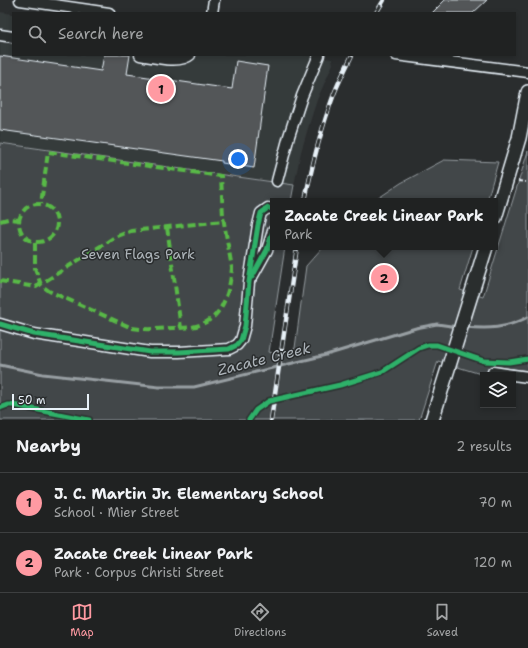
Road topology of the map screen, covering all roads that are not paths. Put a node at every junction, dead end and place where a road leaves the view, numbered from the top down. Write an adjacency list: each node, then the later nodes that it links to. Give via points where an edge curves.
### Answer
1 (20, 0): 3 (street)
2 (214, 0): 5 (street)
3 (65, 3): 4 (street)
4 (105, 12)
5 (212, 12)
6 (0, 35): 7 (street)
7 (12, 37)
8 (148, 56): 9 (street, via 179,60)
9 (189, 56)
10 (319, 56): 14 (street, via 302,96)
11 (404, 56): 12 (street)
12 (528, 72)
13 (528, 92): 16 (main road, via 519,138)
14 (277, 181)
15 (270, 208): 19 (street, via 261,213)
16 (498, 208)
17 (270, 240): 19 (street)
18 (485, 250): 23 (main road)
19 (249, 282): 20 (street, via 245,326 241,340 229,349 150,352 34,334)
20 (0, 324)
21 (516, 376): 22 (street)
22 (528, 377)
23 (432, 420)

